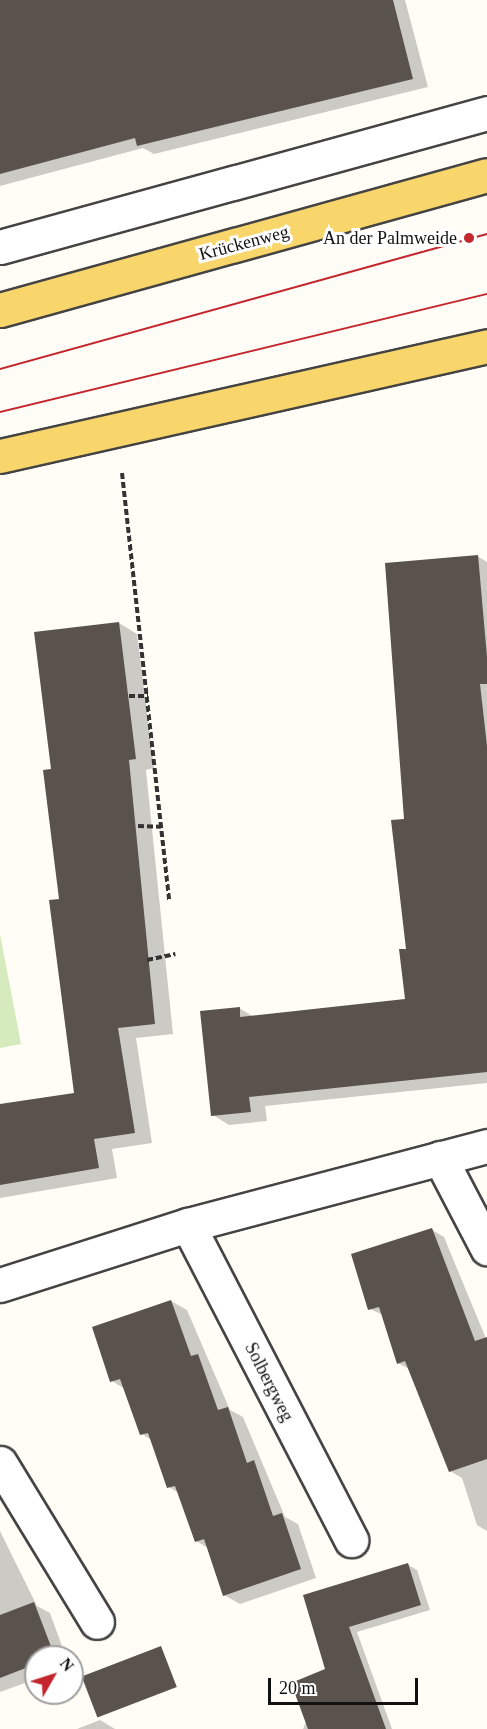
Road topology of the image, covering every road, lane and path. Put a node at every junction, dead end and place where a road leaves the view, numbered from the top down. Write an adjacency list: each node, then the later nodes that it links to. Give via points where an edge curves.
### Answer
1 (487, 113): 3 (street)
2 (487, 176): 4 (main road, Krückenweg)
3 (0, 247)
4 (0, 310)
5 (487, 346): 6 (main road)
6 (0, 456)
7 (122, 472): 9 (path)
8 (129, 696): 9 (path)
9 (148, 696): 11 (path)
10 (138, 826): 11 (path)
11 (161, 827): 12 (path)
12 (169, 900)
13 (175, 954): 14 (path)
14 (147, 960)
15 (487, 1146): 16 (street)
16 (441, 1158): 17 (street); 18 (street)
17 (188, 1225): 19 (street); 21 (street, Solbergweg)
18 (487, 1248)
19 (0, 1285)
20 (0, 1463): 22 (street)
21 (351, 1540)
22 (97, 1622)

